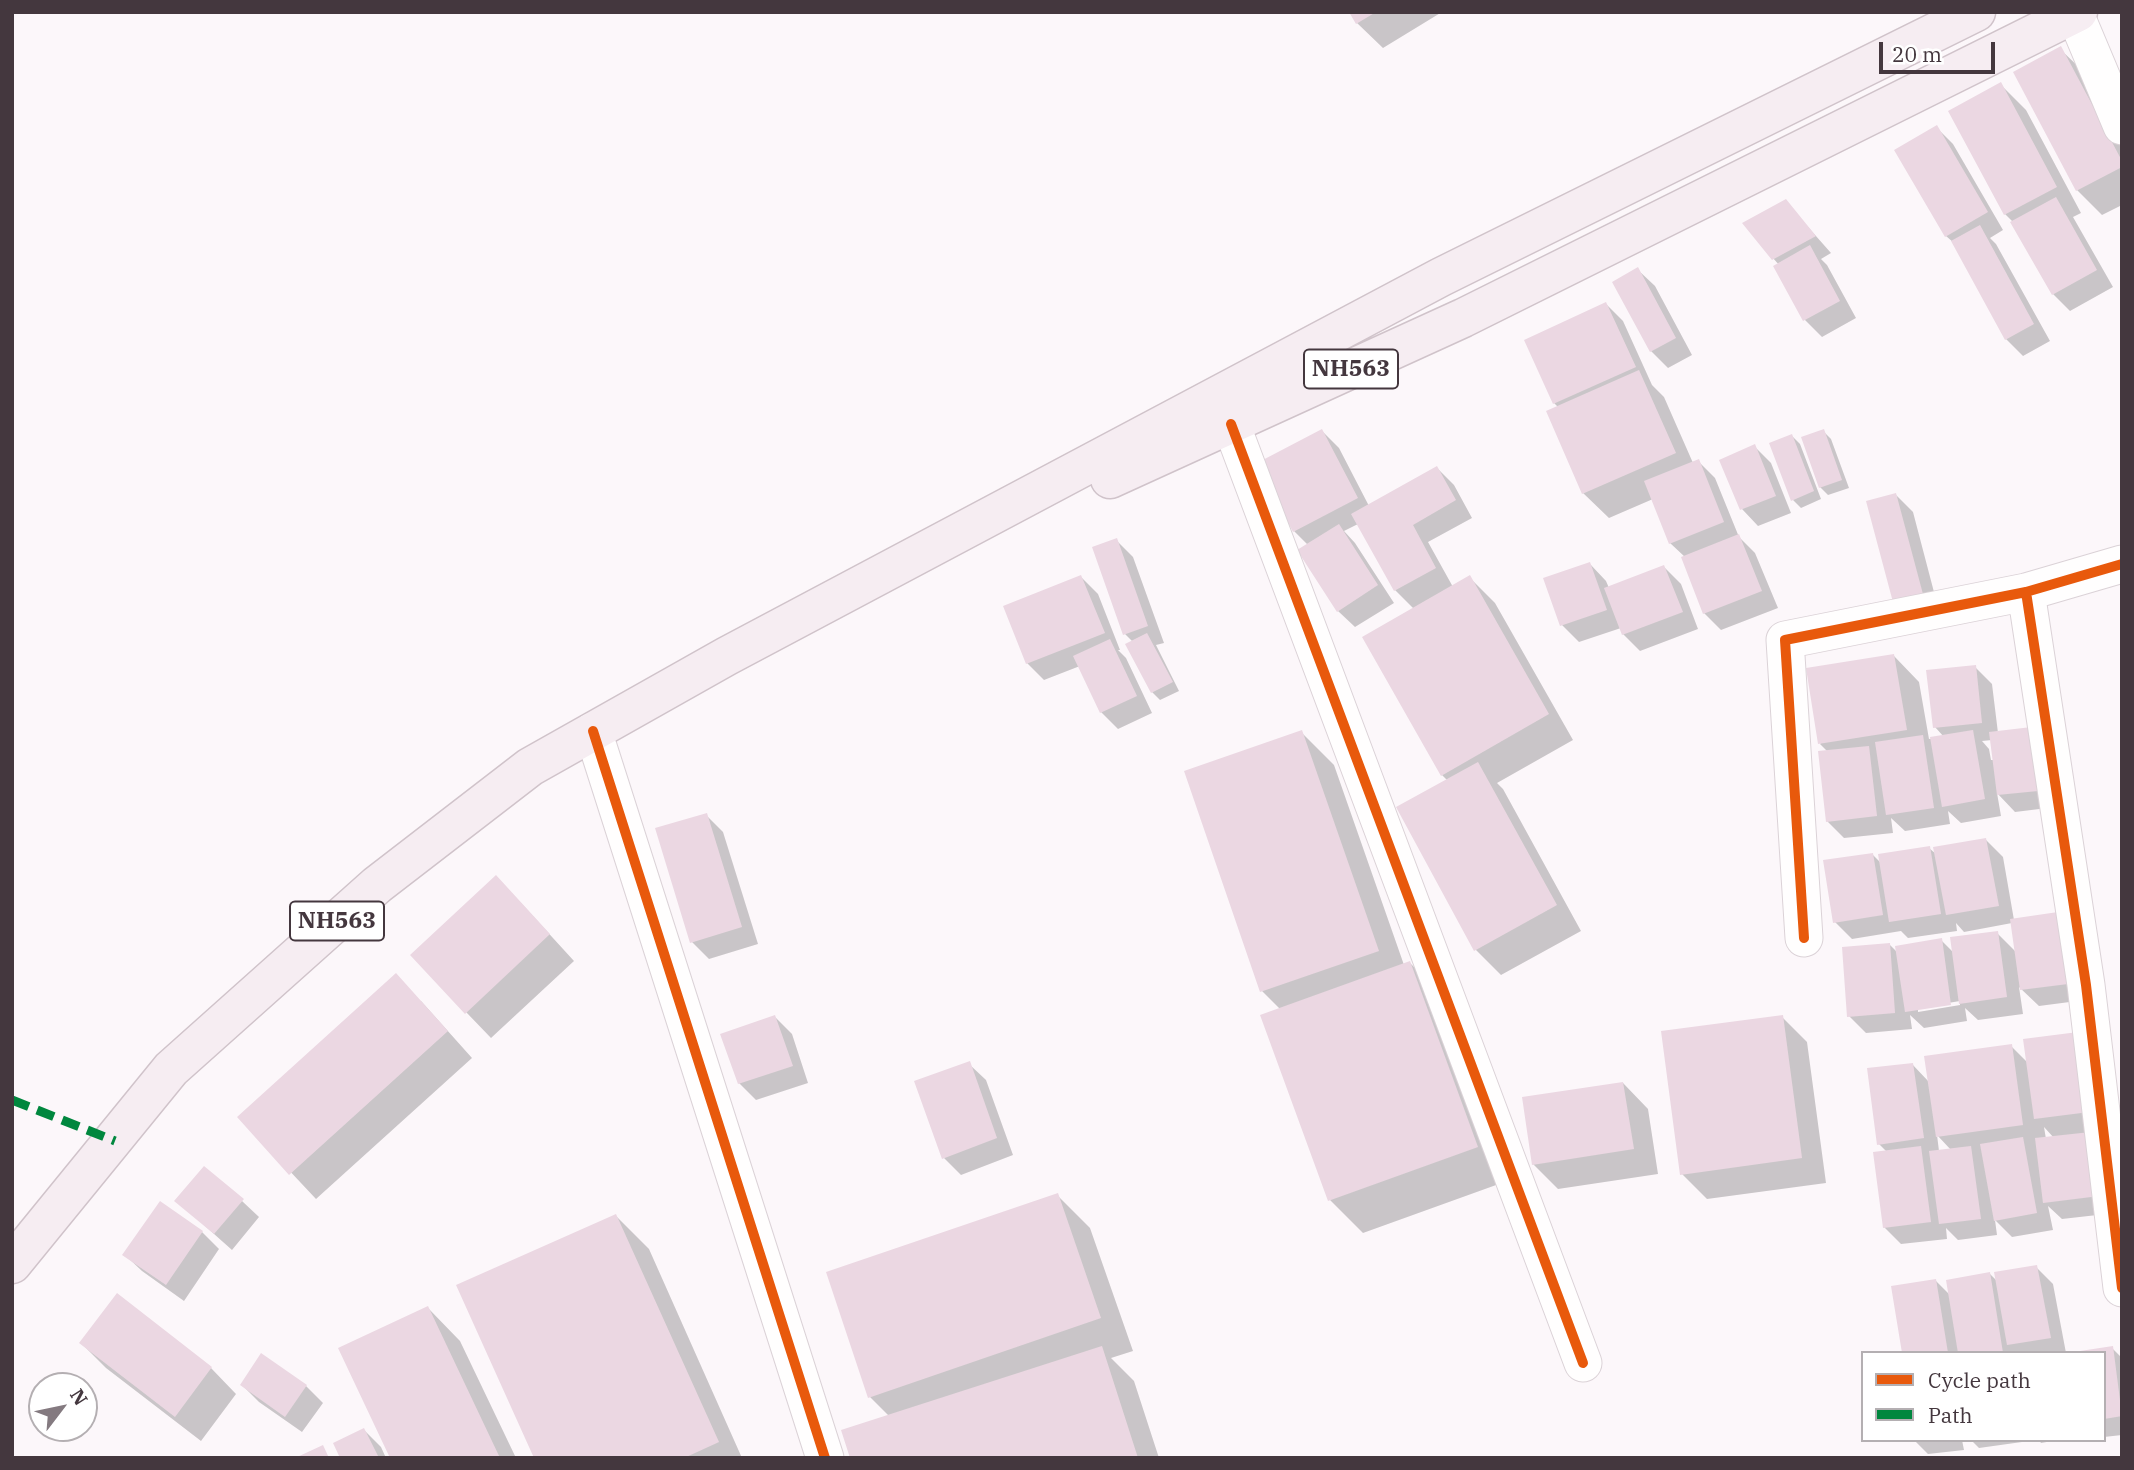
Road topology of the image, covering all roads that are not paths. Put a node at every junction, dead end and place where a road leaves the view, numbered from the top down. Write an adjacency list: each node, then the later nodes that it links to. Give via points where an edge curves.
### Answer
1 (2077, 13): 3 (street); 4 (highway, NH563, via 1463,318)
2 (1954, 17): 7 (highway, NH563, via 1441,277)
3 (2122, 126)
4 (1231, 424): 7 (highway, NH563); 12 (street)
5 (2122, 564): 6 (street)
6 (2026, 592): 9 (street, via 1785,640); 11 (street, via 2086,985)
7 (727, 656): 8 (highway, NH563)
8 (593, 731): 10 (highway, NH563, via 530,767 377,885 172,1069); 13 (street)
9 (1804, 938)
10 (12, 1264)
11 (2122, 1288)
12 (1583, 1363)
13 (825, 1458)

